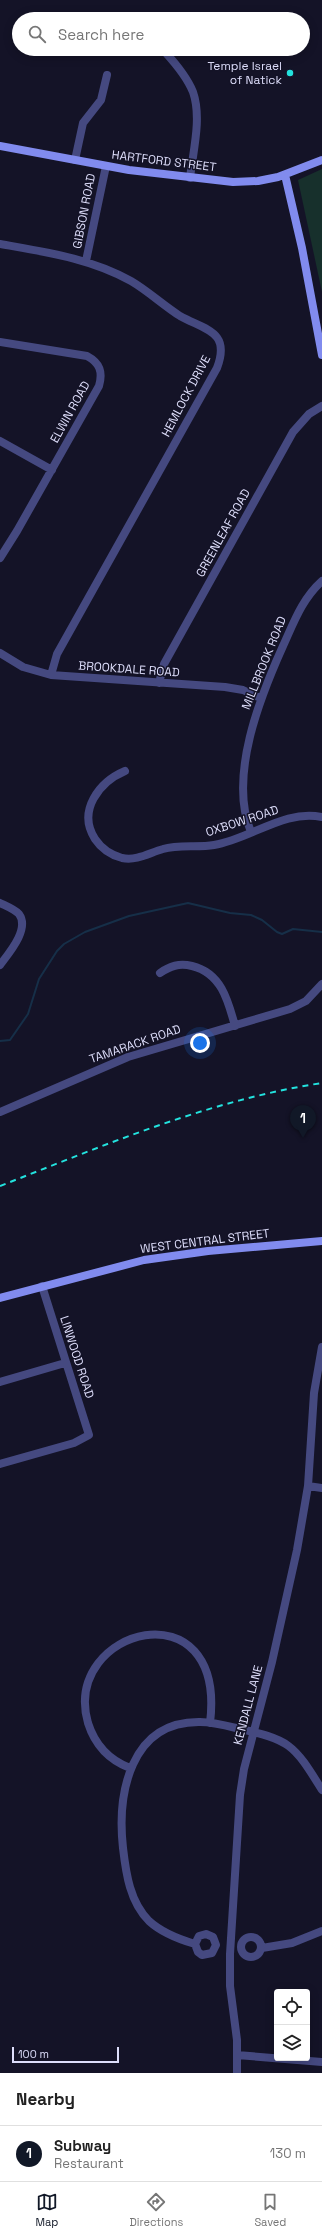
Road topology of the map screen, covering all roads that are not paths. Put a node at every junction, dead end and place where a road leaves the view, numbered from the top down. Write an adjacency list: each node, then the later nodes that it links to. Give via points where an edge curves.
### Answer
1 (168, 56): 8 (street, via 186,78 197,107)
2 (107, 75): 4 (street, via 101,100 83,123)
3 (0, 146): 4 (street, HARTFORD STREET)
4 (75, 160): 6 (street, HARTFORD STREET)
5 (322, 160): 7 (street, HARTFORD STREET)
6 (106, 166): 8 (street, HARTFORD STREET); 10 (street, GIBSON ROAD)
7 (285, 175): 8 (street, HARTFORD STREET, via 245,182); 12 (street)
8 (190, 178)
9 (0, 244): 10 (street, HEMLOCK DRIVE)
10 (86, 261): 19 (street, HEMLOCK DRIVE, via 130,281 180,316 209,329 218,339 221,354 217,368 57,654)
11 (0, 342): 15 (street, ELWIN ROAD, via 87,356 100,367 99,386)
12 (322, 355)
13 (322, 406): 20 (street, GREENLEAF ROAD, via 309,414 293,432 164,664)
14 (0, 441): 15 (street)
15 (52, 470): 16 (street, ELWIN ROAD)
16 (0, 558)
17 (322, 581): 21 (street, MILLBROOK ROAD, via 303,604)
18 (1, 656): 19 (street, BROOKDALE ROAD, via 23,667)
19 (51, 675): 20 (street, BROOKDALE ROAD)
20 (159, 683): 21 (street, BROOKDALE ROAD, via 234,688)
21 (260, 698): 24 (street, MILLBROOK ROAD, via 243,789 243,808)
22 (125, 771): 24 (street, OXBOW ROAD, via 104,784 90,806 90,829 98,842 109,852 121,857 136,858 170,848 216,845)
23 (322, 817): 24 (street, OXBOW ROAD, via 294,817)
24 (251, 832)
25 (0, 903): 26 (street, via 16,912 22,920 20,934)
26 (0, 965)
27 (160, 973): 29 (street, via 182,964 207,972 224,992)
28 (322, 984): 29 (street, TAMARACK ROAD, via 313,995 298,1005)
29 (235, 1026): 30 (street, TAMARACK ROAD, via 128,1057)
30 (0, 1112)
31 (322, 1241): 32 (street, WEST CENTRAL STREET, via 171,1256 114,1267)
32 (42, 1286): 33 (street, WEST CENTRAL STREET); 35 (street, LINWOOD ROAD)
33 (0, 1298)
34 (322, 1347): 38 (street, KENDALL LANE, via 313,1399)
35 (65, 1364): 36 (street); 37 (street, LINWOOD ROAD, via 89,1435 74,1443)
36 (0, 1382)
37 (0, 1464)
38 (308, 1486): 39 (street); 41 (street, KENDALL LANE, via 293,1570)
39 (322, 1488)
40 (210, 1723): 41 (street); 42 (street, via 188,1723 162,1732 147,1744); 42 (street, via 212,1697 209,1676 201,1658 188,1644 172,1636 153,1634 136,1637 118,1645 103,1658 92,1674 86,1691 86,1710 90,1730 101,1748 116,1762)
41 (253, 1732): 43 (street, via 294,1748); 47 (street, KENDALL LANE, via 240,1795 230,1954 230,1986)
42 (130, 1768): 45 (street, via 123,1800 122,1825 125,1864 132,1892 141,1911 158,1928)
43 (322, 1790)
44 (322, 1931): 46 (street, via 292,1943)
45 (195, 1944)
46 (262, 1948)
47 (237, 2055): 48 (street); 49 (street, KENDALL LANE)
48 (322, 2062)
49 (236, 2073)

